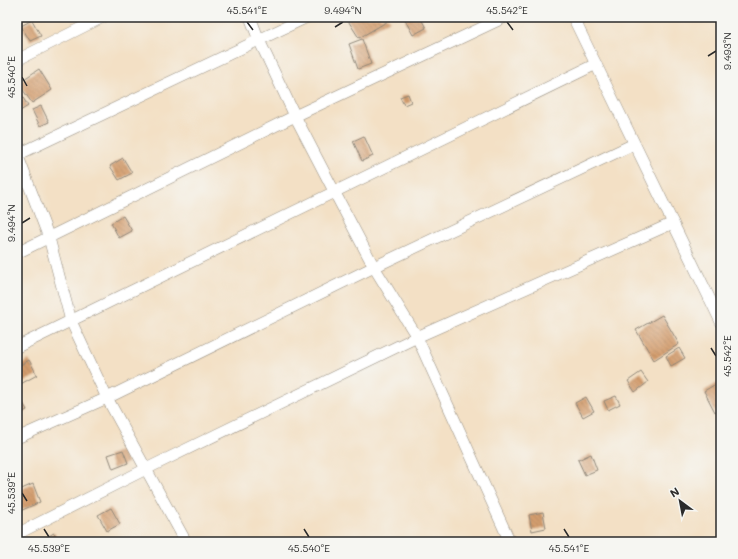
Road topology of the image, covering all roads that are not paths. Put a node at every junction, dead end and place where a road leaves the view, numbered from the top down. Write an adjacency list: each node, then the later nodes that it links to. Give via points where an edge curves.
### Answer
1 (103, 17): 7 (street)
2 (250, 17): 6 (street)
3 (307, 17): 6 (street)
4 (505, 17): 9 (street)
5 (573, 17): 8 (street)
6 (259, 40): 9 (street); 11 (street)
7 (17, 60)
8 (596, 64): 10 (street); 12 (street)
9 (295, 116): 12 (street); 14 (street)
10 (634, 144): 13 (street); 16 (street)
11 (17, 154): 14 (street)
12 (335, 193): 16 (street); 17 (street)
13 (673, 223): 18 (street); 19 (street)
14 (49, 238): 15 (street); 17 (street)
15 (17, 253)
16 (374, 267): 19 (street); 21 (street)
17 (71, 321): 20 (street); 21 (street)
18 (721, 322)
19 (417, 337): 23 (street); 26 (street)
20 (17, 347)
21 (108, 398): 22 (street); 23 (street)
22 (17, 438)
23 (146, 469): 24 (street); 25 (street)
24 (17, 534)
25 (186, 542)
26 (510, 542)

